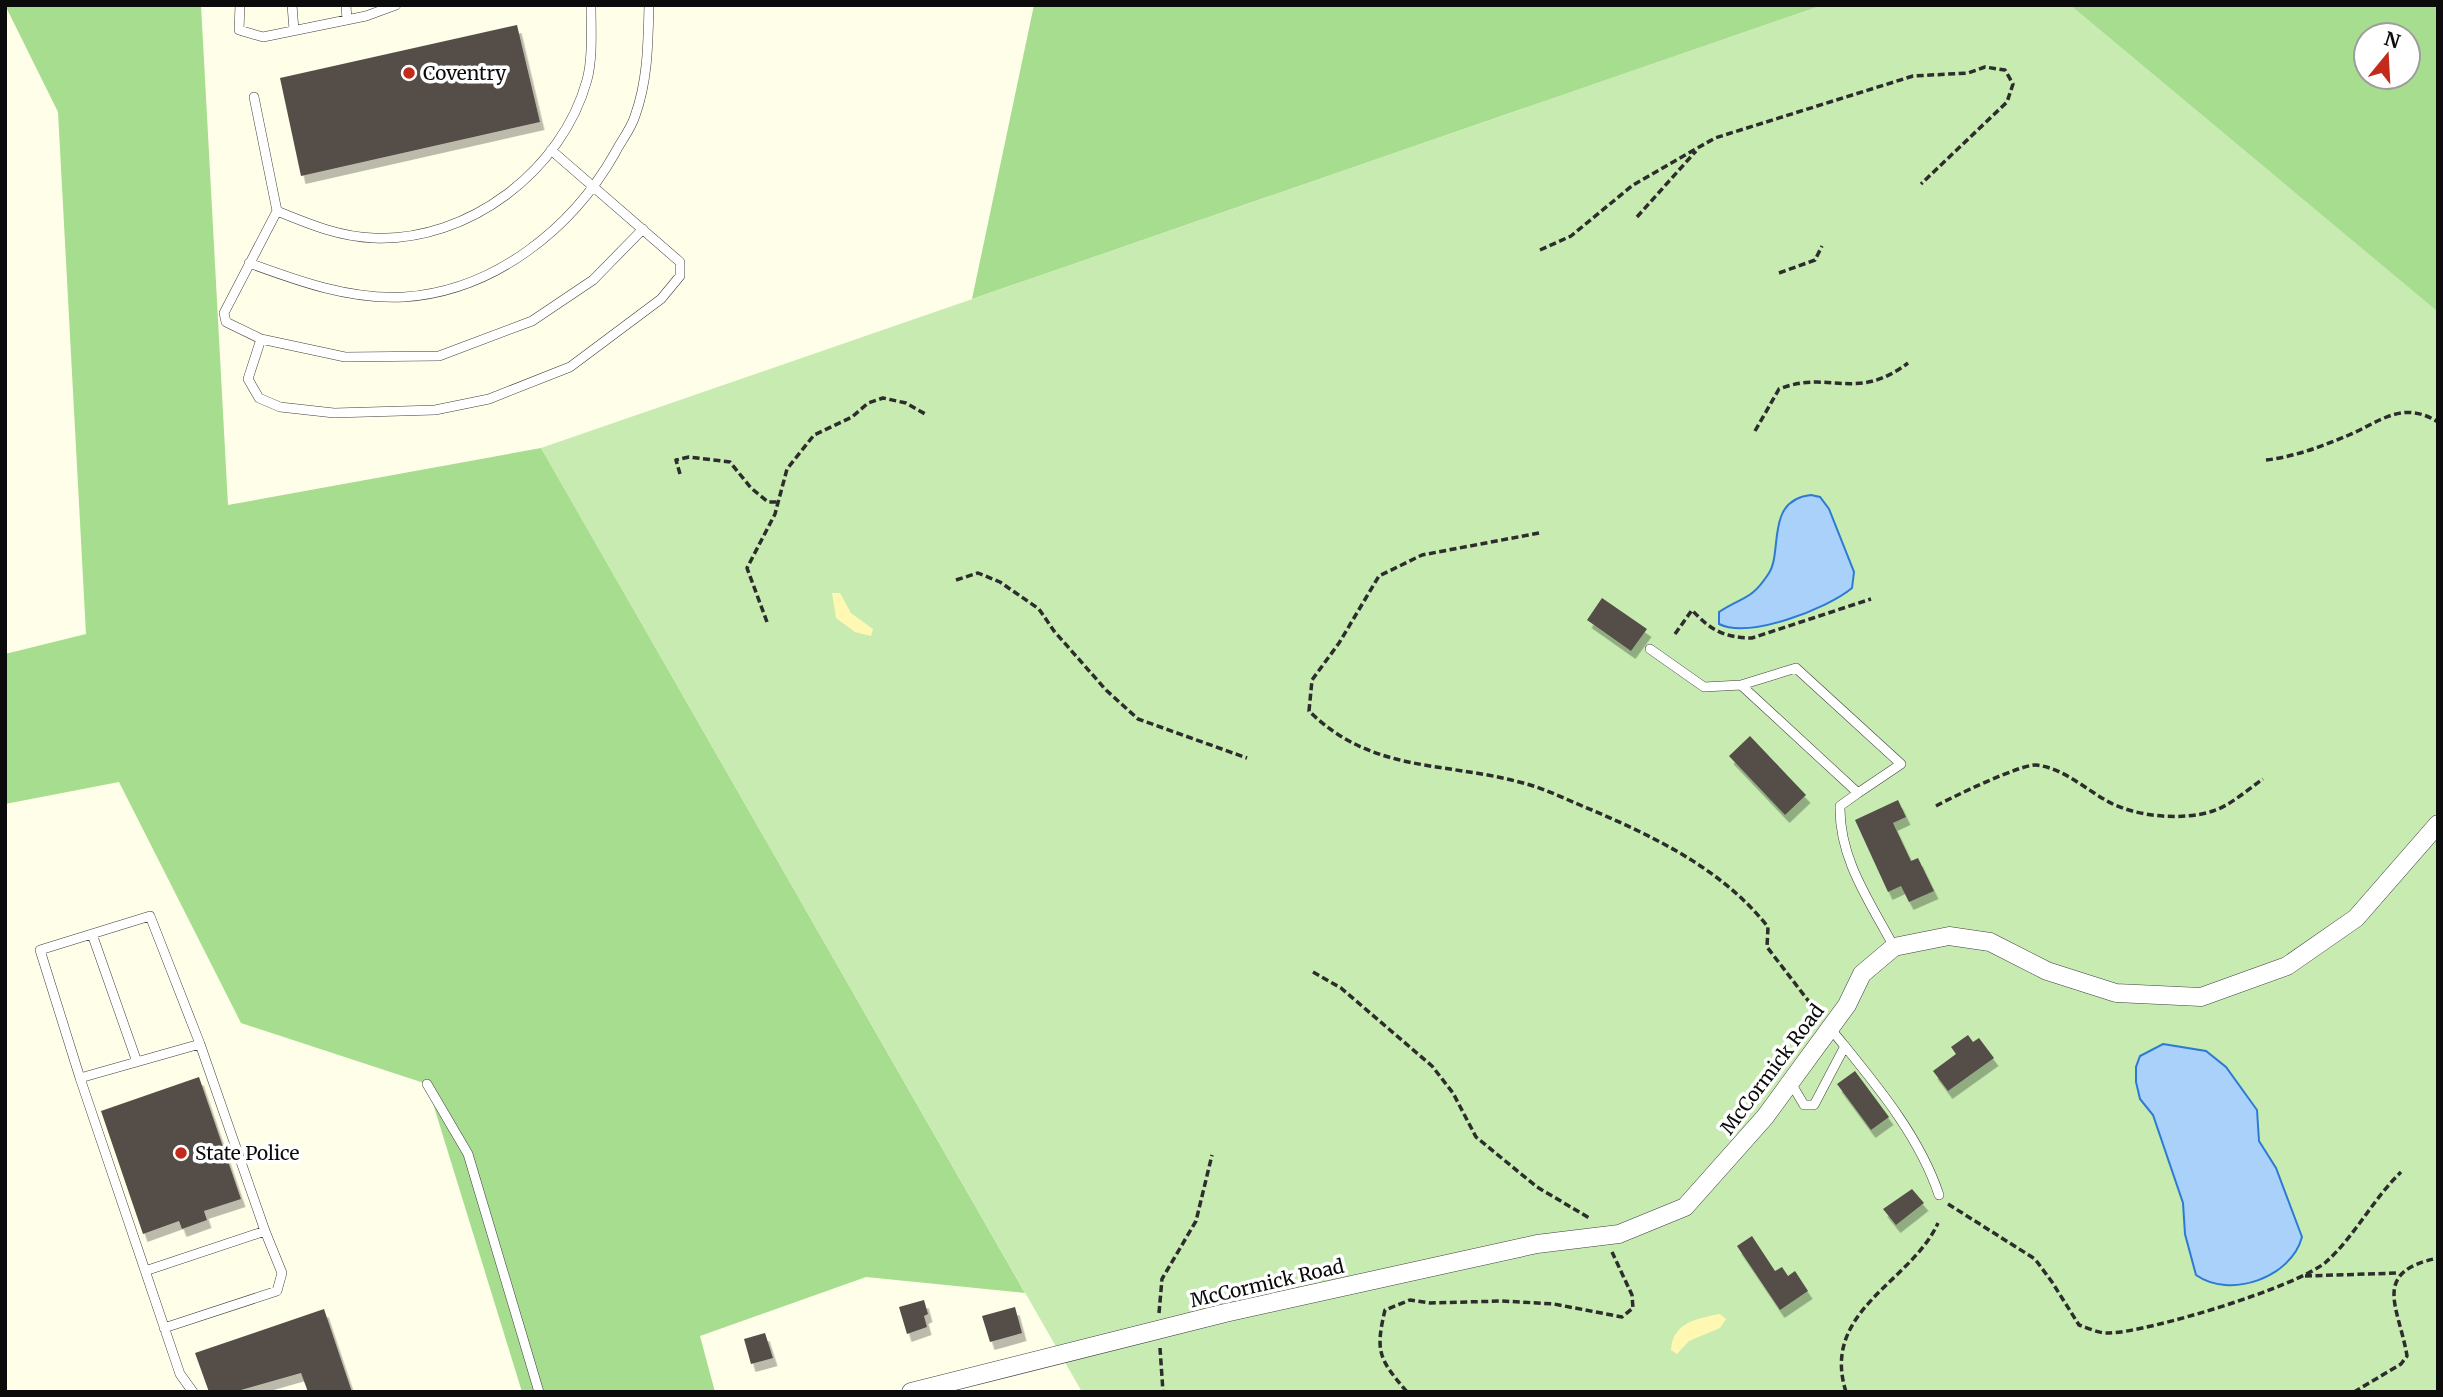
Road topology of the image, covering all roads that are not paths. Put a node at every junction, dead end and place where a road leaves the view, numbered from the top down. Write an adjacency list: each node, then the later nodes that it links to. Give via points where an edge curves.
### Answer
1 (240, 5): 8 (lane, via 239,30 263,37)
2 (292, 5): 8 (lane)
3 (346, 5): 7 (lane)
4 (396, 5): 7 (lane)
5 (591, 5): 10 (lane, via 587,80)
6 (649, 5): 11 (lane, via 648,64 635,117)
7 (347, 20): 8 (lane)
8 (294, 30)
9 (254, 97): 12 (lane)
10 (551, 150): 11 (lane); 12 (lane, via 520,186 481,212 422,233 375,238 330,232)
11 (595, 188): 13 (lane); 14 (lane, via 556,231 510,261 455,288 403,297 346,294)
12 (276, 211): 14 (lane)
13 (643, 229): 15 (lane, via 593,280 532,321 439,356 345,357); 15 (lane, via 680,262 680,276 661,299 570,367 489,399 435,410 334,413 279,407 259,398 248,379)
14 (249, 263): 15 (lane, via 224,313 226,322)
15 (261, 339)
16 (1650, 649): 17 (lane, via 1704,687)
17 (1741, 685): 18 (lane); 18 (lane, via 1796,668 1901,764)
18 (1858, 793): 21 (lane, via 1840,806 1840,831 1853,871)
19 (2438, 824): 21 (street, McCormick Road, via 2356,918 2287,966 2201,996 2116,993 2047,971 1990,942 1949,936)
20 (92, 934): 23 (lane, via 150,916); 25 (lane); 26 (lane, via 40,950)
21 (1894, 947): 22 (street, McCormick Road, via 1863,974)
22 (1830, 1028): 24 (lane); 27 (street, McCormick Road)
23 (200, 1044): 25 (lane); 30 (lane)
24 (1845, 1046): 27 (lane, via 1814,1105 1804,1105); 29 (lane, via 1928,1161)
25 (137, 1062): 26 (lane)
26 (80, 1077): 31 (lane)
27 (1791, 1082): 35 (street, McCormick Road, via 1685,1207 1619,1234 1537,1244 1225,1312)
28 (427, 1084): 34 (lane, via 468,1154)
29 (1939, 1195)
30 (265, 1231): 31 (lane); 32 (lane, via 282,1273 277,1291)
31 (145, 1271): 32 (lane)
32 (164, 1328): 33 (lane, via 180,1374)
33 (193, 1392)
34 (539, 1392)
35 (911, 1392)

